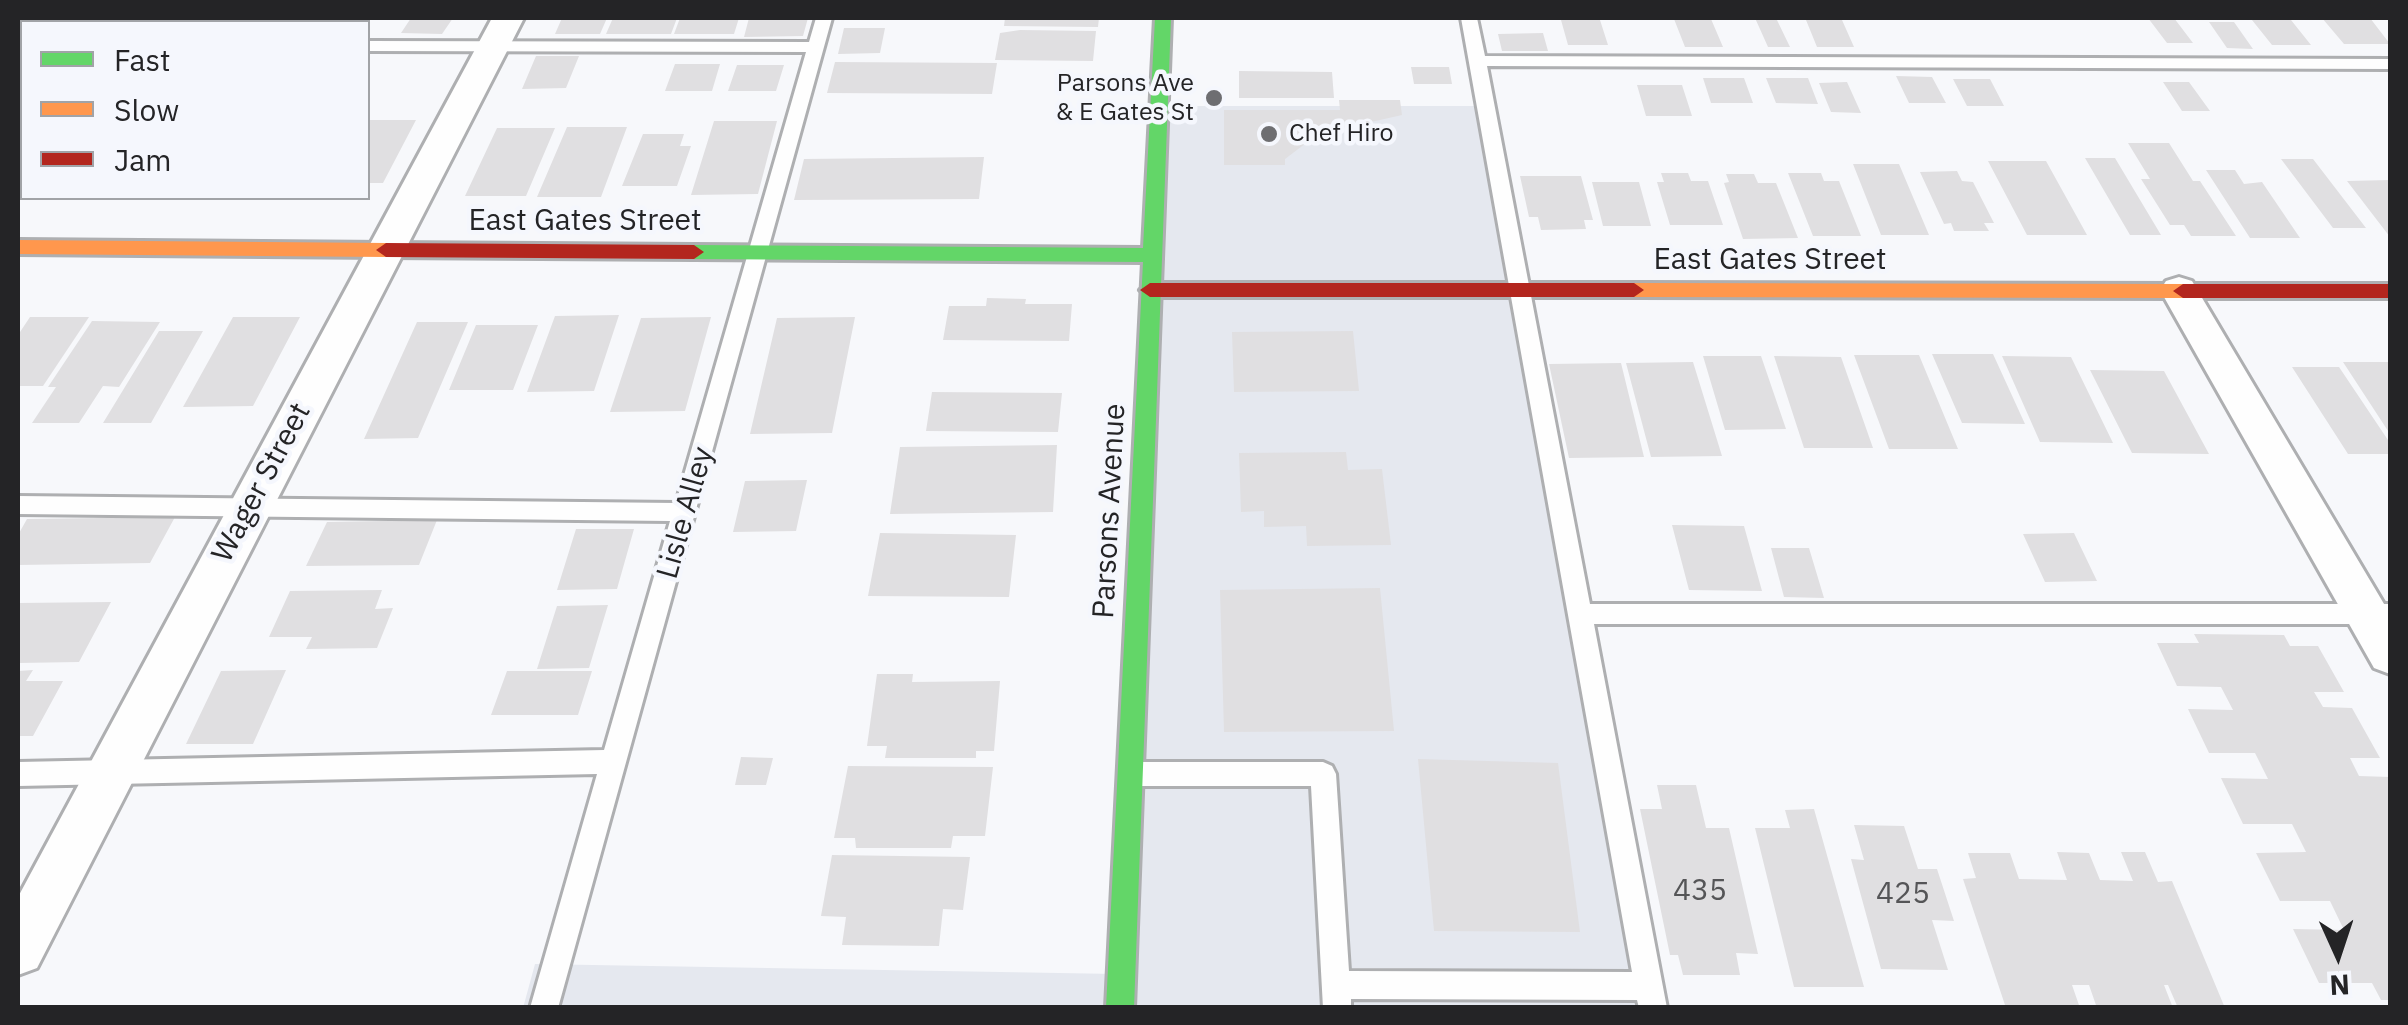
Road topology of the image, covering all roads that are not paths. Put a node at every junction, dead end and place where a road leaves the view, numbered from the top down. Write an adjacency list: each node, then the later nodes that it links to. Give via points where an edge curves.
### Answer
1 (824, 18): 6 (lane, Lisle Alley)
2 (1164, 18): 12 (street, Parsons Avenue)
3 (1469, 18): 7 (lane)
4 (500, 32): 5 (lane); 6 (lane); 10 (street, Wager Street)
5 (370, 46)
6 (816, 47): 11 (lane, Lisle Alley)
7 (1475, 61): 8 (lane); 14 (lane)
8 (2390, 64)
9 (18, 247): 10 (street, East Gates Street)
10 (384, 250): 11 (street, East Gates Street); 18 (street, Wager Street)
11 (761, 252): 12 (street, East Gates Street); 19 (lane, Lisle Alley)
12 (1152, 255): 13 (street, Parsons Avenue)
13 (1150, 290): 14 (street, East Gates Street); 25 (street, Parsons Avenue)
14 (1521, 290): 15 (street, East Gates Street); 20 (lane)
15 (2179, 290): 16 (street, East Gates Street); 21 (street)
16 (2390, 290)
17 (18, 505): 18 (lane)
18 (249, 508): 19 (lane); 26 (street, Wager Street)
19 (686, 512): 23 (lane, Lisle Alley)
20 (1578, 614): 21 (lane); 29 (lane)
21 (2379, 614): 22 (street)
22 (2390, 654)
23 (614, 762): 26 (lane); 30 (lane, Lisle Alley)
24 (18, 774): 26 (lane)
25 (1128, 774): 28 (lane, via 1323,774); 31 (street, Parsons Avenue)
26 (109, 775): 27 (street, Wager Street)
27 (18, 949)
28 (1336, 996): 29 (lane)
29 (1651, 997)
30 (544, 1008)
31 (1120, 1008)

